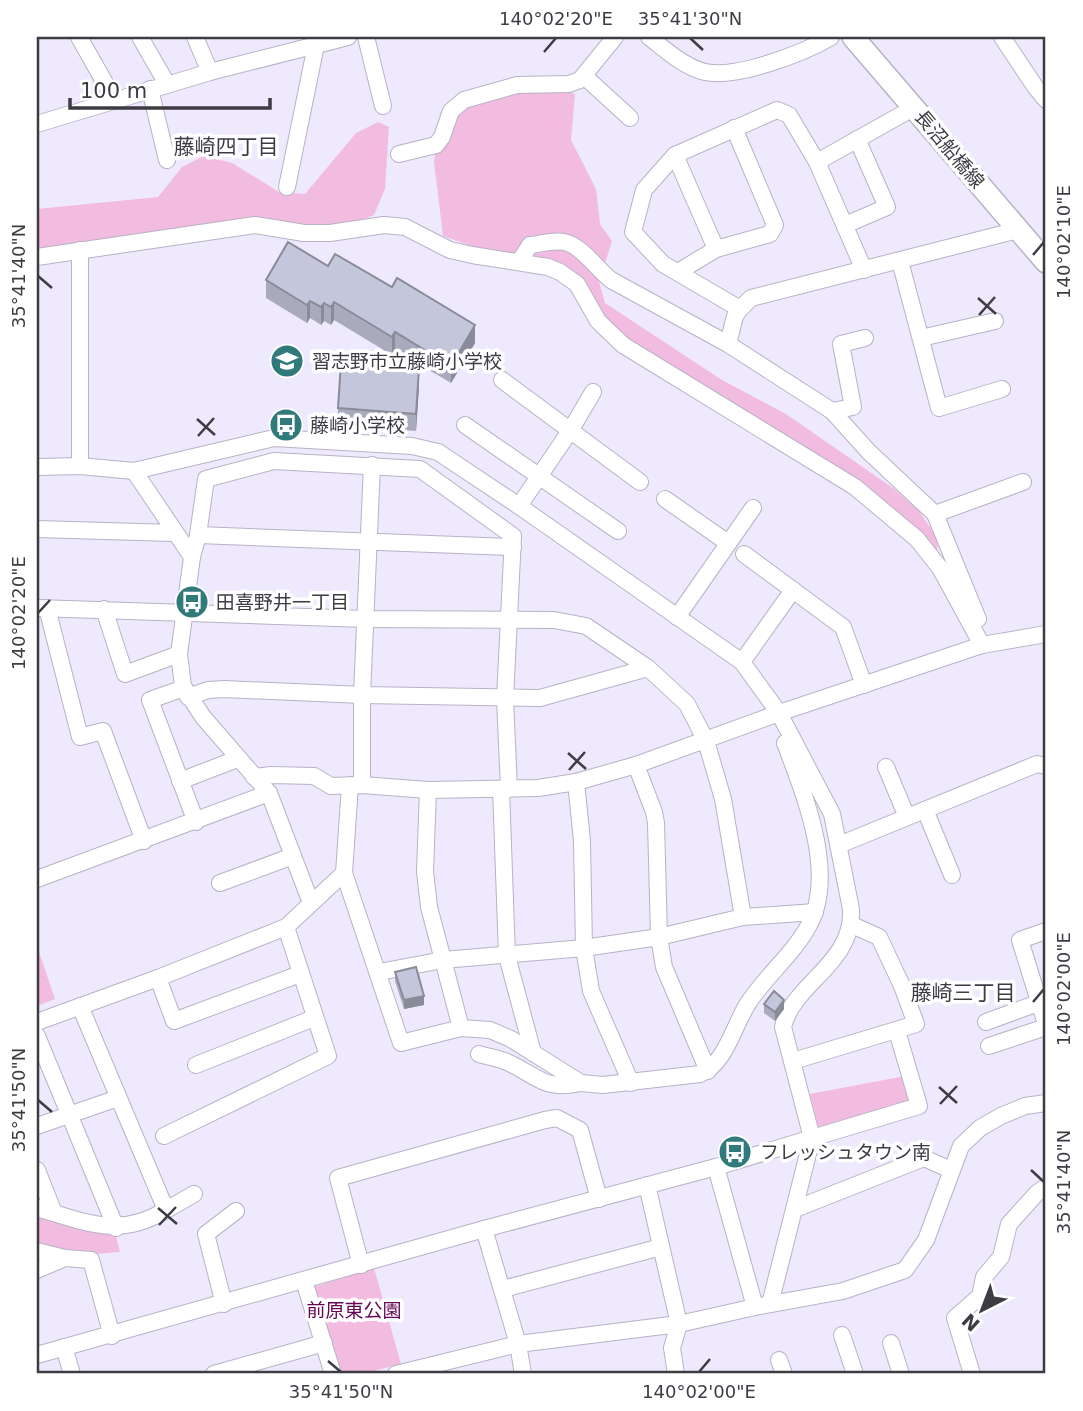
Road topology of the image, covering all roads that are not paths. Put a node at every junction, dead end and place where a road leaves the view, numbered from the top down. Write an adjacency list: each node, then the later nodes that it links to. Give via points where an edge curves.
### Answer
1 (79, 37): 16 (street)
2 (140, 37): 14 (street)
3 (195, 37): 12 (street)
4 (348, 37): 11 (street)
5 (366, 37): 18 (street)
6 (615, 37): 13 (street)
7 (649, 37): 8 (street, via 683,63 706,72 726,72 786,58)
8 (831, 37)
9 (853, 37): 19 (main road, 長沼船橋線)
10 (1002, 37): 17 (street)
11 (316, 45): 12 (street); 28 (street)
12 (210, 72): 14 (street)
13 (584, 76): 20 (street); 24 (street, via 569,84 517,85 464,100 451,111 436,145)
14 (167, 84): 15 (street)
15 (150, 89): 16 (street); 26 (street)
16 (114, 99): 21 (street)
17 (1046, 100)
18 (383, 106)
19 (915, 107): 23 (street); 30 (main road, 長沼船橋線)
20 (630, 118)
21 (37, 124)
22 (734, 128): 25 (street); 27 (street, via 777,110 789,115); 31 (street, via 775,225 769,233)
23 (857, 139): 27 (street); 29 (street, via 887,207)
24 (399, 154)
25 (675, 155): 31 (street); 38 (street, via 645,190 633,232 663,264)
26 (167, 160)
27 (817, 162): 29 (street)
28 (287, 187)
29 (845, 225): 37 (street)
30 (1018, 230): 34 (street); 36 (main road, 長沼船橋線)
31 (716, 249): 38 (street)
32 (80, 250): 33 (street); 35 (street, via 255,225 304,233 384,225 405,227 450,250); 51 (street)
33 (37, 257)
34 (900, 261): 37 (street); 42 (street)
35 (519, 262): 43 (street, via 530,245 561,241 576,246 611,281); 78 (street, via 560,272 577,284 598,321 623,345 855,487 917,538 940,568)
36 (1046, 262)
37 (864, 270): 39 (street, via 751,298)
38 (678, 272): 39 (street)
39 (740, 309): 43 (street)
40 (995, 321): 42 (street)
41 (865, 338): 47 (street, via 841,344 853,407)
42 (920, 338): 45 (street, via 939,408)
43 (728, 344): 47 (street)
44 (502, 380): 49 (street)
45 (1002, 389)
46 (593, 392): 49 (street)
47 (832, 411): 60 (street)
48 (465, 425): 54 (street)
49 (570, 431): 54 (street); 55 (street)
50 (372, 465): 64 (street, via 274,461 206,479); 65 (street); 67 (street, via 420,469 513,536)
51 (80, 466): 52 (street); 53 (street)
52 (37, 467)
53 (134, 471): 58 (street, via 274,438 412,446 438,452); 63 (street)
54 (540, 475): 58 (street); 62 (street)
55 (639, 482)
56 (1023, 482): 60 (street)
57 (665, 499): 66 (street)
58 (519, 506): 74 (street)
59 (753, 508): 66 (street)
60 (935, 514): 78 (street, via 977,616)
61 (37, 529): 63 (street)
62 (618, 531)
63 (174, 533): 69 (street)
64 (198, 535): 65 (street); 69 (street)
65 (368, 541): 67 (street); 75 (street)
66 (728, 543): 74 (street)
67 (513, 547): 76 (street)
68 (744, 554): 70 (street)
69 (192, 556): 73 (street)
70 (793, 590): 80 (street); 82 (street, via 844,627)
71 (42, 608): 72 (street); 102 (street, via 80,737 103,731)
72 (104, 609): 73 (street); 79 (street, via 125,674)
73 (185, 611): 75 (street); 79 (street)
74 (677, 617): 80 (street)
75 (366, 619): 76 (street); 84 (street)
76 (508, 619): 81 (street, via 586,626); 85 (street)
77 (1046, 634): 78 (street)
78 (981, 640): 82 (street)
79 (179, 654): 83 (street)
80 (742, 662): 86 (street)
81 (648, 668): 85 (street, via 540,698); 87 (street, via 687,704)
82 (864, 685): 86 (street)
83 (186, 692): 84 (street, via 224,689); 88 (street); 93 (street, via 150,700)
84 (362, 695): 85 (street); 95 (street)
85 (505, 699): 96 (street)
86 (779, 713): 87 (street); 103 (street, via 832,814); 110 (street, via 812,815 819,863)
87 (706, 741): 89 (street); 111 (street, via 723,799)
88 (237, 759): 92 (street); 93 (street)
89 (636, 765): 94 (street); 115 (street, via 656,823)
90 (1046, 766): 99 (street, via 1037,764)
91 (886, 767): 100 (street)
92 (254, 777): 95 (street, via 314,776 331,786); 98 (street)
93 (180, 781): 101 (street)
94 (576, 782): 96 (street); 116 (street)
95 (356, 785): 97 (street); 105 (street)
96 (505, 789): 97 (street); 117 (street)
97 (428, 790): 118 (street, via 425,871)
98 (269, 793): 101 (street); 104 (street)
99 (925, 810): 100 (street); 106 (street)
100 (907, 817): 103 (street)
101 (196, 822): 102 (street)
102 (144, 841): 107 (street)
103 (839, 845): 112 (street)
104 (293, 856): 108 (street); 109 (street)
105 (344, 873): 109 (street); 119 (street)
106 (952, 875)
107 (37, 879)
108 (220, 883)
109 (311, 903): 113 (street)
110 (815, 912): 111 (street); 136 (street, via 798,942 756,990 719,1061)
111 (743, 918): 115 (street)
112 (852, 925): 129 (street, via 879,937 902,986 916,1024); 134 (street, via 823,973 786,1013 783,1027)
113 (286, 927): 120 (street); 121 (street)
114 (1046, 931): 122 (street, via 1020,940)
115 (659, 937): 116 (street); 136 (street, via 664,967)
116 (584, 948): 117 (street); 138 (street, via 591,991)
117 (508, 956): 118 (street); 132 (street)
118 (443, 960): 119 (street); 128 (street)
119 (379, 972): 128 (street, via 401,1043)
120 (300, 974): 121 (street, via 174,1021); 124 (street)
121 (158, 978): 123 (street)
122 (1040, 998): 126 (street); 127 (street)
123 (80, 1006): 125 (street); 139 (street)
124 (314, 1018): 135 (street); 143 (street, via 328,1056)
125 (37, 1022)
126 (986, 1022)
127 (1046, 1024): 131 (street)
128 (461, 1028): 132 (street, via 490,1030)
129 (897, 1031): 134 (street); 144 (street, via 919,1106)
130 (37, 1037): 141 (street)
131 (989, 1046)
132 (533, 1053): 137 (street)
133 (479, 1054): 137 (street, via 506,1062 549,1085)
134 (793, 1061): 144 (street)
135 (196, 1065)
136 (708, 1071): 138 (street)
137 (581, 1083): 138 (street)
138 (631, 1083)
139 (118, 1098): 141 (street); 154 (street)
140 (1046, 1103): 147 (street, via 1025,1106 980,1128 961,1146)
141 (70, 1115): 142 (street); 157 (street)
142 (37, 1126)
143 (164, 1136)
144 (812, 1138): 145 (street); 153 (street)
145 (716, 1167): 148 (street); 167 (street)
146 (37, 1170): 156 (street)
147 (951, 1170): 153 (street, via 924,1158); 167 (street, via 926,1240 905,1269 842,1291)
148 (647, 1185): 151 (street); 159 (street)
149 (1046, 1187): 184 (street, via 1009,1224 1001,1257 984,1277 980,1296 955,1318)
150 (194, 1194): 154 (street)
151 (599, 1199): 158 (street); 162 (street, via 580,1130 557,1118 545,1120 338,1178)
152 (37, 1208): 156 (street)
153 (795, 1209): 167 (street)
154 (166, 1210): 157 (street, via 148,1222)
155 (236, 1211): 166 (street, via 206,1234)
156 (54, 1213): 157 (street)
157 (116, 1228)
158 (484, 1229): 162 (street); 165 (street)
159 (661, 1247): 165 (street); 168 (street)
160 (37, 1251): 161 (street)
161 (65, 1258): 163 (street); 170 (street, via 91,1260)
162 (361, 1265): 164 (street)
163 (37, 1270)
164 (304, 1281): 166 (street); 171 (street)
165 (503, 1289): 173 (street)
166 (225, 1304): 170 (street)
167 (763, 1306): 168 (street)
168 (679, 1324): 173 (street); 181 (street, via 672,1348)
169 (842, 1335): 182 (street)
170 (112, 1336): 174 (street)
171 (324, 1343): 177 (street); 178 (street)
172 (891, 1343): 183 (street)
173 (518, 1344): 179 (street); 180 (street)
174 (64, 1347): 175 (street); 176 (street)
175 (37, 1355)
176 (72, 1374)
177 (214, 1374)
178 (333, 1374)
179 (396, 1374)
180 (523, 1374)
181 (676, 1374)
182 (855, 1374)
183 (901, 1374)
184 (972, 1374)

